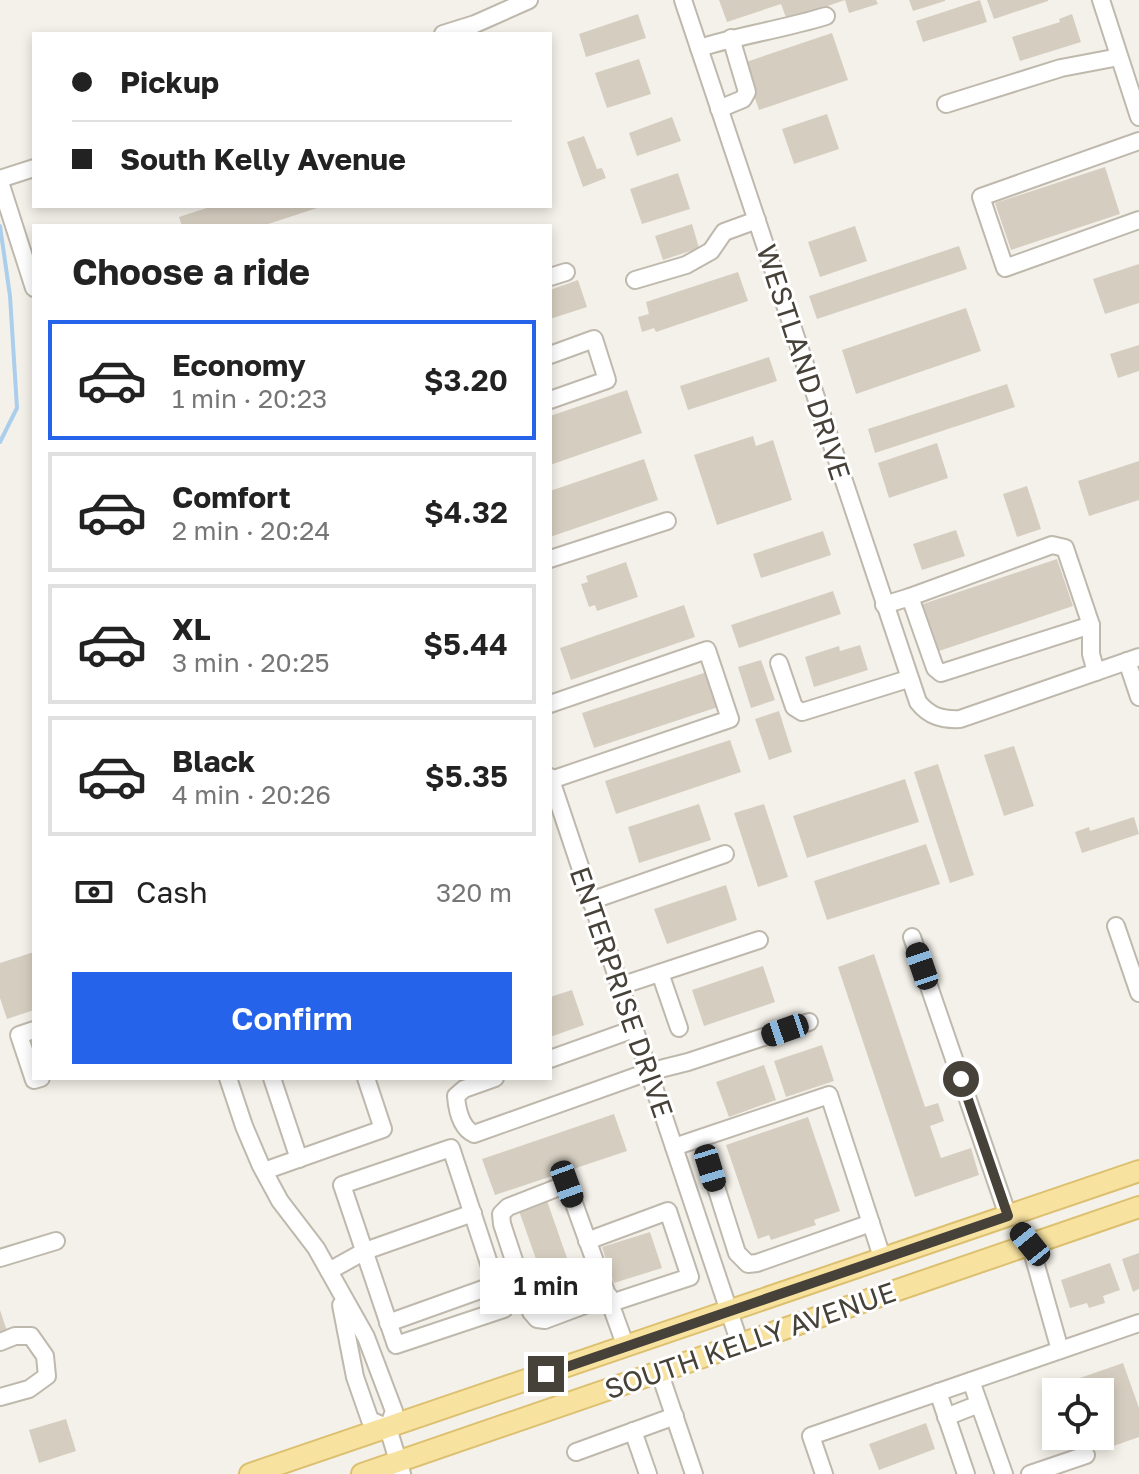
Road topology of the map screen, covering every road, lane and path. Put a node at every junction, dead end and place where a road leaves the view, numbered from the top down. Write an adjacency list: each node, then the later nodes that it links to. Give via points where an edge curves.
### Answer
1 (529, 0): 5 (street)
2 (683, 0): 8 (street, WESTLAND DRIVE)
3 (1101, 0): 9 (street)
4 (826, 16): 7 (street)
5 (481, 28): 6 (street)
6 (456, 32)
7 (731, 38): 8 (street); 11 (street, via 747,92)
8 (699, 48): 11 (street, WESTLAND DRIVE)
9 (1119, 57): 10 (street, via 1061,68); 12 (street)
10 (946, 104)
11 (719, 109): 16 (street, WESTLAND DRIVE)
12 (1139, 117)
13 (1139, 141): 17 (street, via 981,197 1005,268)
14 (32, 169): 15 (street)
15 (0, 180): 19 (street)
16 (757, 220): 18 (street, via 724,232 711,251 686,265); 25 (street, WESTLAND DRIVE)
17 (1139, 220)
18 (635, 280)
19 (32, 282)
20 (552, 354): 21 (street, via 594,339 607,380)
21 (552, 399)
22 (667, 521): 23 (street)
23 (552, 558)
24 (910, 597): 25 (street); 26 (street, via 941,673); 26 (street, via 1052,545 1065,548)
25 (884, 605): 30 (street, WESTLAND DRIVE)
26 (1091, 625): 29 (street)
27 (1133, 659): 29 (street); 31 (street)
28 (779, 663): 30 (street, via 799,712)
29 (1096, 672): 30 (street, WESTLAND DRIVE, via 947,720 918,702)
30 (908, 679)
31 (1139, 697)
32 (552, 703): 33 (street, via 707,650 730,719)
33 (552, 779)
34 (552, 786): 35 (street, ENTERPRISE DRIVE)
35 (556, 816): 37 (street, ENTERPRISE DRIVE)
36 (725, 854): 37 (street)
37 (590, 901): 42 (street, ENTERPRISE DRIVE)
38 (1116, 926): 43 (street)
39 (912, 937): 63 (street)
40 (759, 940): 41 (street)
41 (660, 973): 42 (street); 45 (street)
42 (620, 986): 46 (street, ENTERPRISE DRIVE)
43 (1139, 993)
44 (809, 1022): 49 (street)
45 (679, 1028)
46 (634, 1029): 48 (street); 49 (street, ENTERPRISE DRIVE)
47 (32, 1031): 50 (street, via 19,1035)
48 (552, 1058)
49 (648, 1072): 54 (street, via 469,1133 456,1096); 55 (street, ENTERPRISE DRIVE)
50 (32, 1074)
51 (229, 1080): 58 (street)
52 (273, 1080): 56 (street)
53 (367, 1080): 56 (street, via 383,1129)
54 (489, 1080)
55 (674, 1147): 64 (street, ENTERPRISE DRIVE); 65 (street, via 829,1095)
56 (299, 1159): 58 (street)
57 (710, 1168): 61 (street)
58 (264, 1171): 72 (street)
59 (1139, 1171): 63 (main road, SOUTH KELLY AVENUE)
60 (1139, 1207): 68 (main road, SOUTH KELLY AVENUE)
61 (722, 1208): 64 (street); 65 (street, via 737,1253 748,1264)
62 (473, 1213): 69 (street); 69 (street, via 451,1148 342,1185); 73 (street)
63 (1008, 1216): 68 (main road); 70 (main road, SOUTH KELLY AVENUE)
64 (696, 1217): 75 (street, ENTERPRISE DRIVE)
65 (871, 1223): 70 (street)
66 (56, 1241): 71 (street)
67 (587, 1241): 74 (street); 74 (street, via 668,1211 690,1277); 74 (street, via 567,1184 501,1214 537,1319)
68 (1030, 1244): 79 (main road, SOUTH KELLY AVENUE); 81 (street)
69 (365, 1251): 72 (street); 76 (street)
70 (882, 1257): 75 (main road, SOUTH KELLY AVENUE)
71 (0, 1258)
72 (332, 1276): 89 (street, via 366,1337 394,1411); 89 (street, via 370,1420)
73 (497, 1284): 76 (street); 76 (street, via 504,1309 396,1345)
74 (610, 1300): 80 (street)
75 (728, 1311): 79 (street, ENTERPRISE DRIVE); 80 (main road, SOUTH KELLY AVENUE)
76 (388, 1323)
77 (1139, 1323): 81 (street)
78 (0, 1342): 85 (street, via 31,1336 45,1356 47,1376 29,1389)
79 (740, 1344): 82 (main road, SOUTH KELLY AVENUE)
80 (626, 1347): 89 (main road, SOUTH KELLY AVENUE)
81 (1060, 1350): 83 (street)
82 (659, 1371): 87 (street); 93 (main road, SOUTH KELLY AVENUE)
83 (971, 1381): 84 (street); 86 (street)
84 (938, 1392): 88 (street); 98 (street, via 811,1436)
85 (0, 1397)
86 (979, 1404): 88 (street); 100 (street)
87 (675, 1416): 90 (street); 97 (street)
88 (946, 1417): 99 (street)
89 (388, 1428): 93 (street); 94 (main road, SOUTH KELLY AVENUE)
90 (633, 1431): 91 (street); 96 (street)
91 (576, 1452)
92 (1086, 1455): 101 (street)
93 (400, 1468): 95 (main road, SOUTH KELLY AVENUE)
94 (250, 1474)
95 (362, 1474)
96 (648, 1474)
97 (694, 1474)
98 (824, 1474)
99 (966, 1474)
100 (1004, 1474)
101 (1030, 1474)

